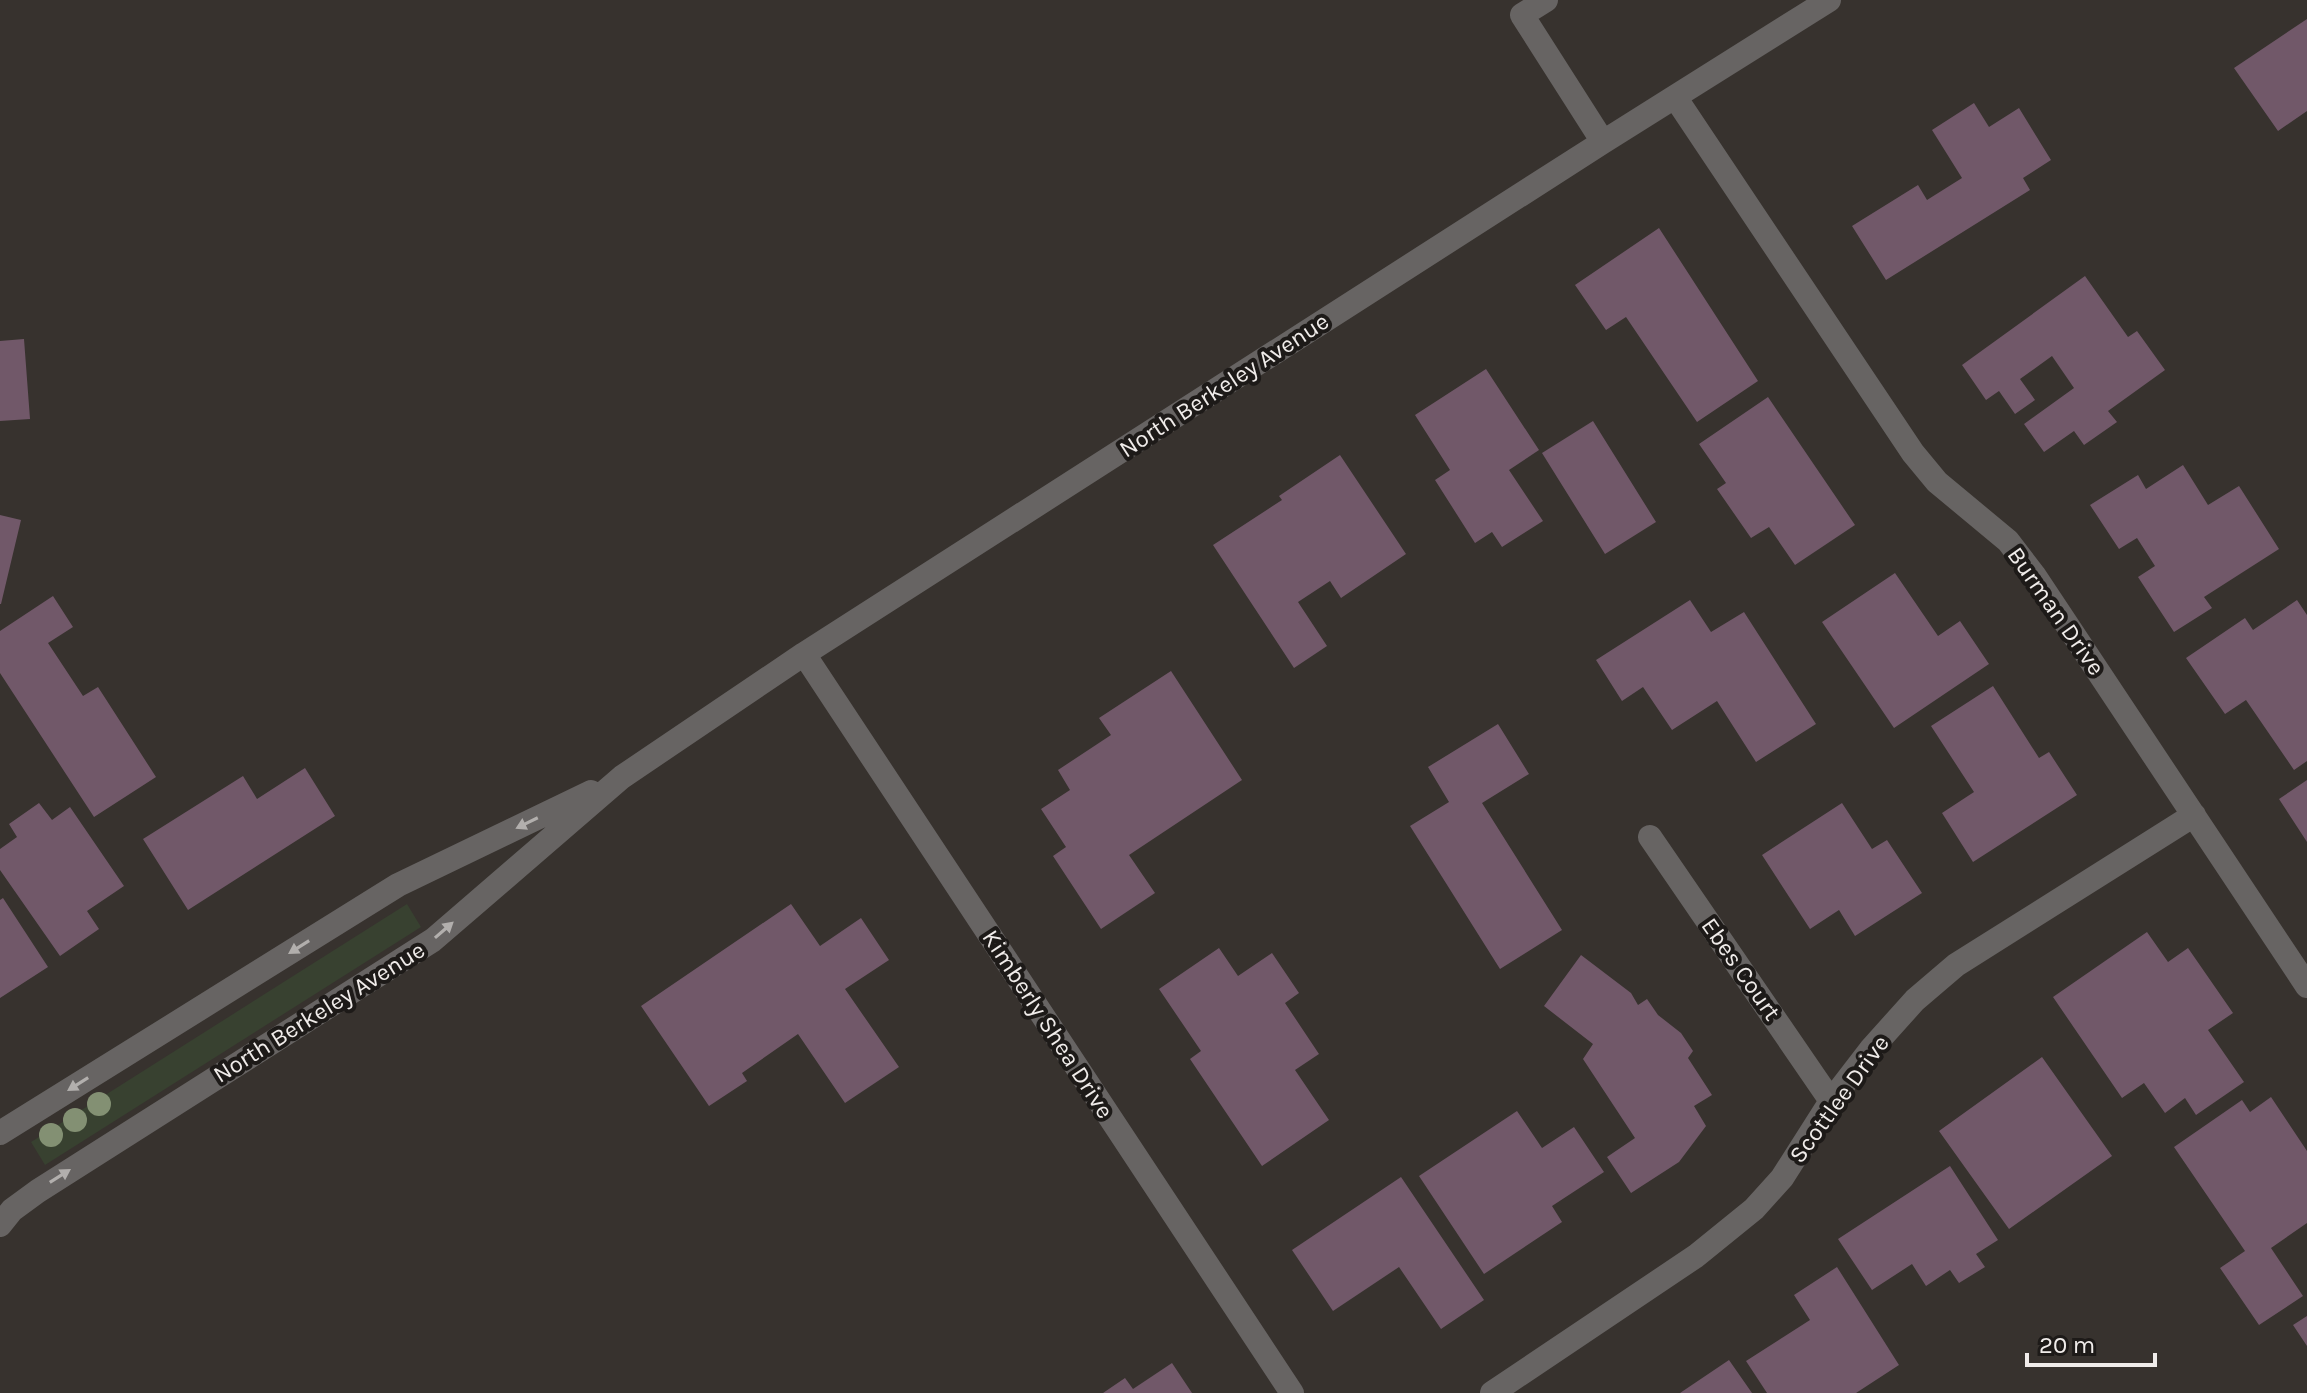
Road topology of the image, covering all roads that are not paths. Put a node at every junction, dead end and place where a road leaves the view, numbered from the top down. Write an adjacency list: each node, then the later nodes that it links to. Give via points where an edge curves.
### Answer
1 (1546, 0): 3 (street)
2 (1828, 0): 4 (street, North Berkeley Avenue)
3 (1517, 8): 5 (street)
4 (1675, 97): 5 (street, North Berkeley Avenue); 8 (street, Burman Drive, via 1913,453 1937,482 2008,541)
5 (1603, 142): 6 (street, North Berkeley Avenue)
6 (804, 654): 7 (street, North Berkeley Avenue); 14 (street, Kimberly Shea Drive)
7 (622, 777): 12 (street, North Berkeley Avenue, one-way to 12, via 398,885); 13 (street, North Berkeley Avenue, one-way to 7, via 38,1191 433,940)
8 (2194, 815): 10 (street, Burman Drive); 11 (street, Scottlee Drive, via 1956,965 1915,1000)
9 (1650, 837): 11 (street, Ebes Court)
10 (2307, 986)
11 (1831, 1101): 15 (street, Scottlee Drive, via 1782,1178 1754,1209)
12 (0, 1133)
13 (0, 1225)
14 (1292, 1393)
15 (1492, 1393)

